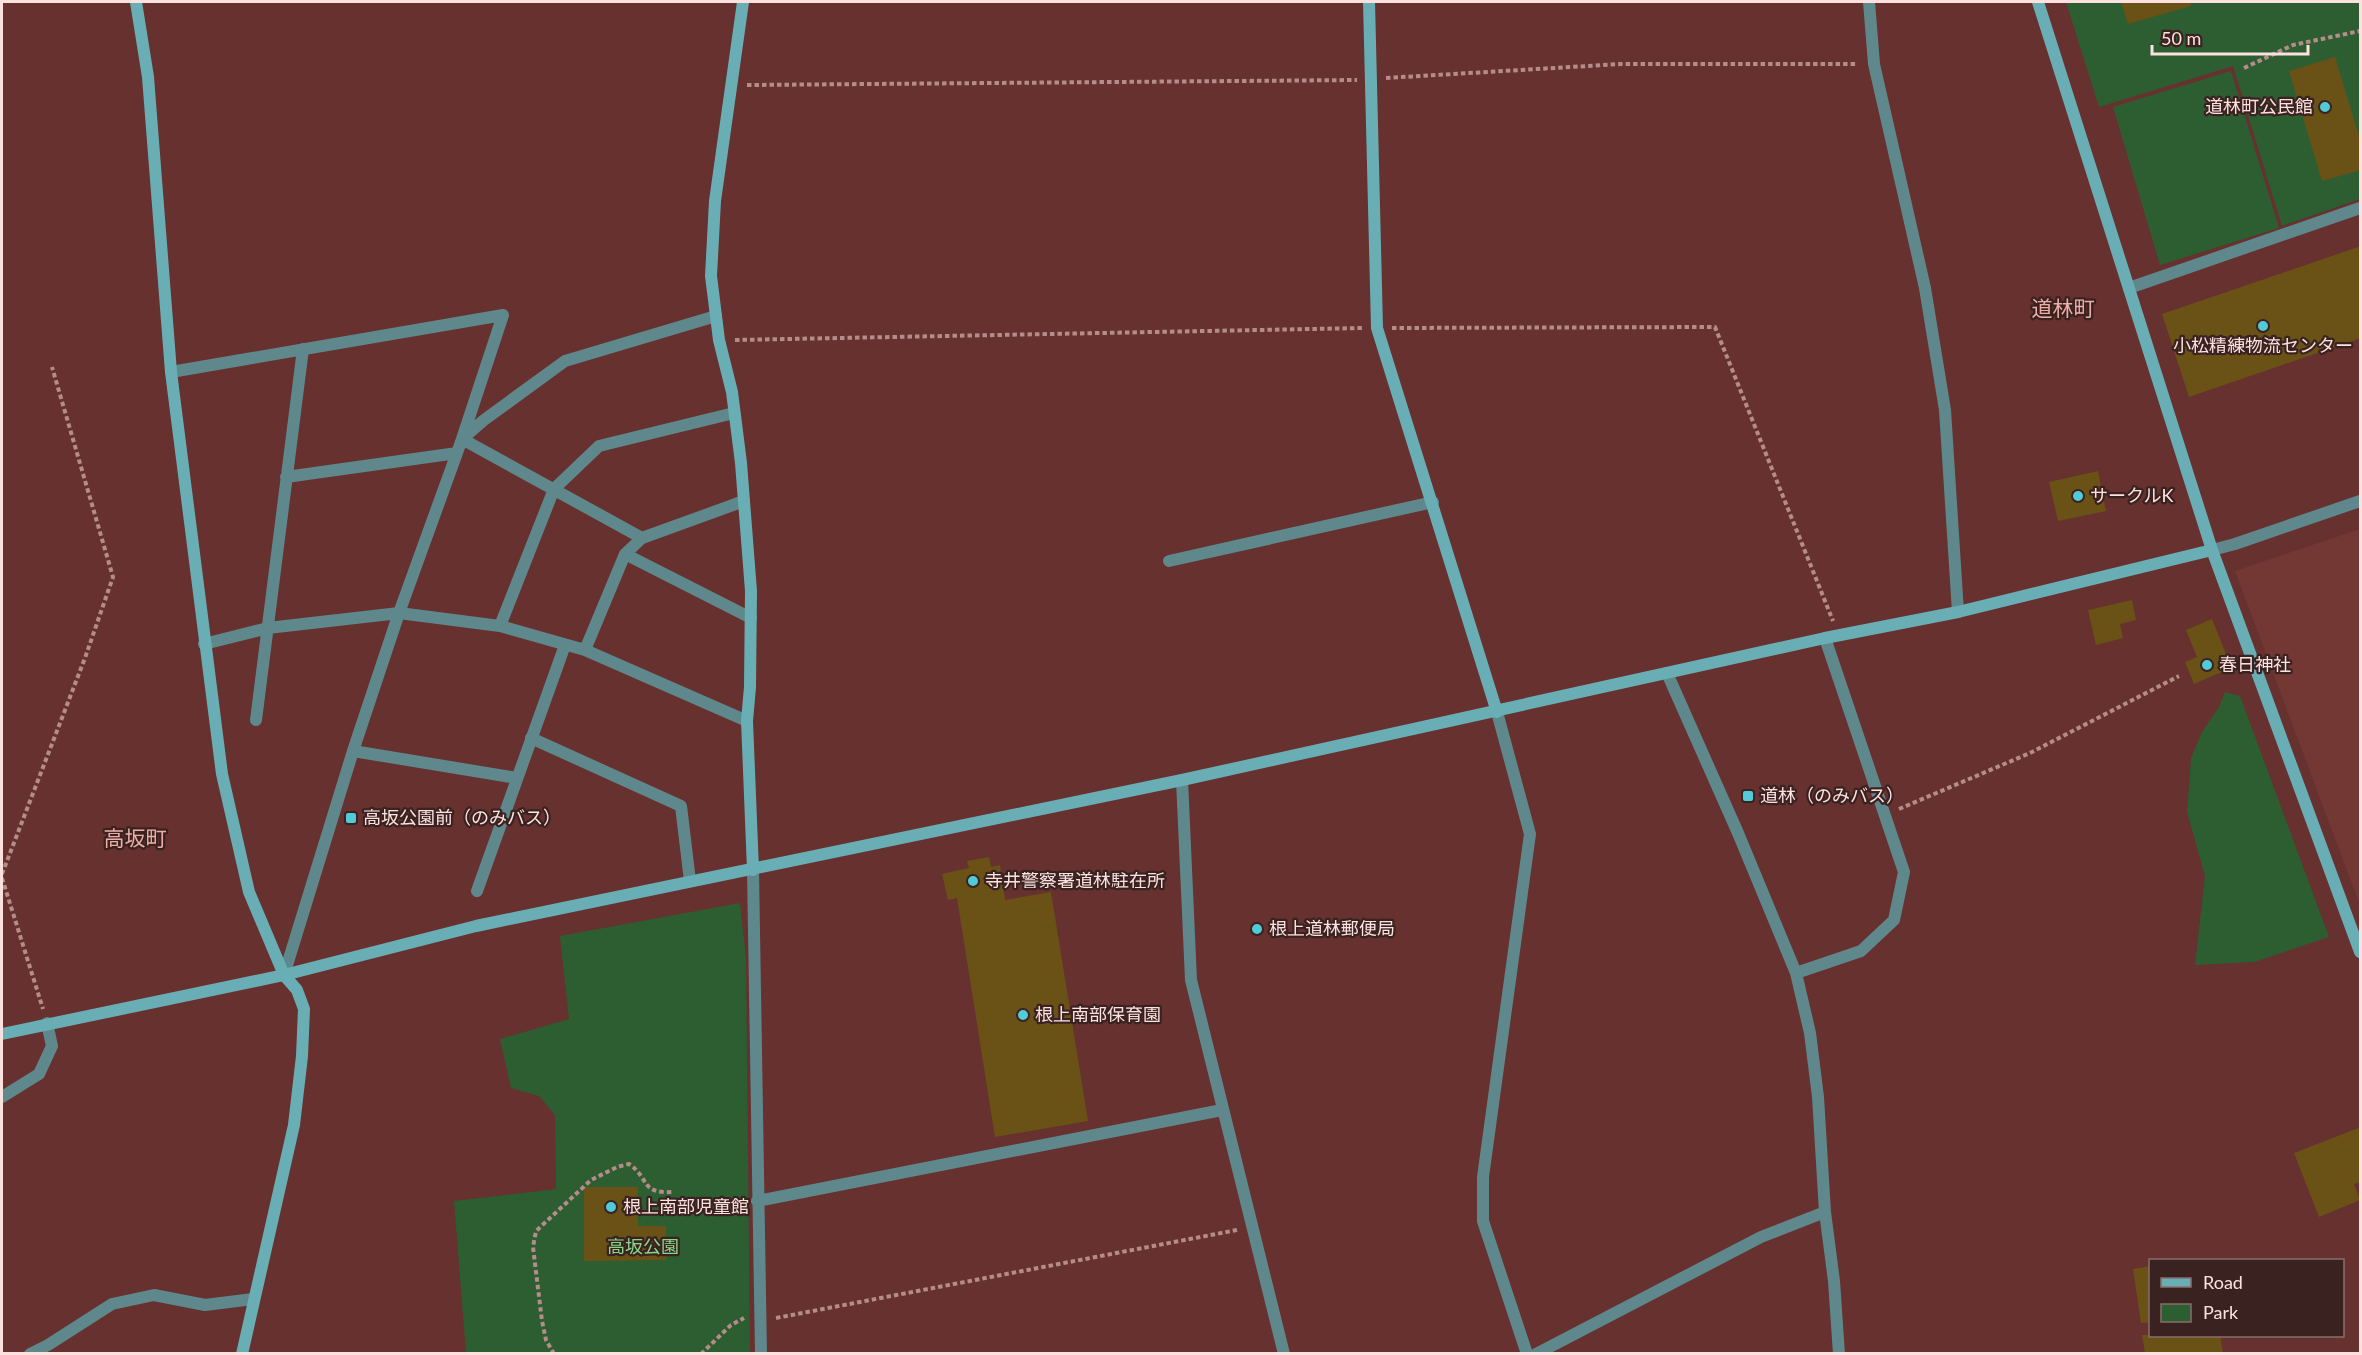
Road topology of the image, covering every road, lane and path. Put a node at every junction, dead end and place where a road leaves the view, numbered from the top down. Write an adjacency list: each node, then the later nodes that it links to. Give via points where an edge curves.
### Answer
1 (136, 2): 18 (street, via 148,77)
2 (743, 2): 10 (street)
3 (1369, 2): 9 (street)
4 (1869, 2): 7 (street)
5 (2038, 2): 12 (street)
6 (2361, 31): 8 (path, via 2293,45)
7 (1874, 64): 9 (path, via 1621,64); 31 (street, via 1925,288 1945,410)
8 (2244, 68)
9 (1369, 80): 10 (path); 14 (street)
10 (730, 85): 13 (street, via 715,201 711,276)
11 (2361, 208): 12 (street)
12 (2129, 288): 28 (street)
13 (716, 316): 15 (street); 20 (street, via 565,361)
14 (1377, 328): 15 (path); 26 (street); 36 (path, via 1715,327)
15 (719, 340): 19 (street)
16 (303, 349): 18 (street); 20 (street, via 503,315); 22 (street)
17 (52, 367): 52 (path, via 113,577)
18 (171, 372): 38 (street)
19 (735, 413): 23 (street, via 599,446); 24 (street)
20 (462, 439): 21 (street); 23 (street)
21 (457, 453): 22 (street); 32 (street)
22 (286, 477): 35 (street)
23 (554, 489): 27 (street); 34 (street)
24 (744, 501): 27 (street); 33 (street)
25 (2361, 501): 28 (street)
26 (1433, 502): 30 (street); 43 (street)
27 (642, 538): 29 (street)
28 (2212, 550): 31 (street); 55 (street)
29 (625, 554): 33 (street); 40 (street)
30 (1169, 561)
31 (1959, 612): 36 (street)
32 (399, 613): 34 (street); 35 (street); 47 (street)
33 (751, 618): 45 (street)
34 (500, 626): 39 (street)
35 (268, 628): 38 (street); 44 (street)
36 (1838, 635): 37 (street)
37 (1825, 638): 41 (street); 50 (street)
38 (204, 644): 57 (street, via 222,774 249,892)
39 (565, 645): 40 (street); 46 (street)
40 (585, 650): 45 (street)
41 (1667, 673): 43 (street); 56 (street)
42 (2179, 675): 50 (path, via 2030,753)
43 (1497, 712): 49 (street); 75 (street, via 1530,834 1483,1177 1483,1221)
44 (256, 720)
45 (747, 721): 51 (street)
46 (531, 738): 48 (street); 53 (street, via 681,806)
47 (353, 751): 48 (street); 57 (street)
48 (517, 778): 54 (street)
49 (1182, 780): 51 (street); 61 (street, via 1191,980)
50 (1884, 815): 56 (street, via 1904,872 1894,920 1861,951)
51 (753, 870): 53 (street); 63 (street)
52 (2, 876): 58 (path)
53 (690, 881): 57 (street, via 476,926)
54 (477, 891)
55 (2361, 952)
56 (1796, 973): 64 (street, via 1810,1033 1818,1097)
57 (284, 975): 58 (street); 66 (street, via 297,990 303,1009 302,1056 294,1125)
58 (47, 1023): 59 (street); 60 (street, via 52,1046 39,1074)
59 (2, 1034)
60 (2, 1097)
61 (1222, 1110): 63 (street); 65 (street)
62 (672, 1192): 71 (path, via 658,1193 647,1187 637,1169 629,1164 617,1167 591,1180 536,1231 533,1246 542,1321)
63 (757, 1201): 68 (street)
64 (1825, 1212): 76 (street, via 1761,1237); 77 (street)
65 (1253, 1227): 68 (path); 74 (street)
66 (254, 1299): 69 (street, via 205,1305 154,1295 112,1304); 70 (street)
67 (748, 1315): 72 (path)
68 (761, 1321): 73 (street)
69 (30, 1353)
70 (242, 1353)
71 (554, 1353)
72 (701, 1353)
73 (761, 1353)
74 (1284, 1353)
75 (1527, 1353)
76 (1536, 1353)
77 (1839, 1353)

